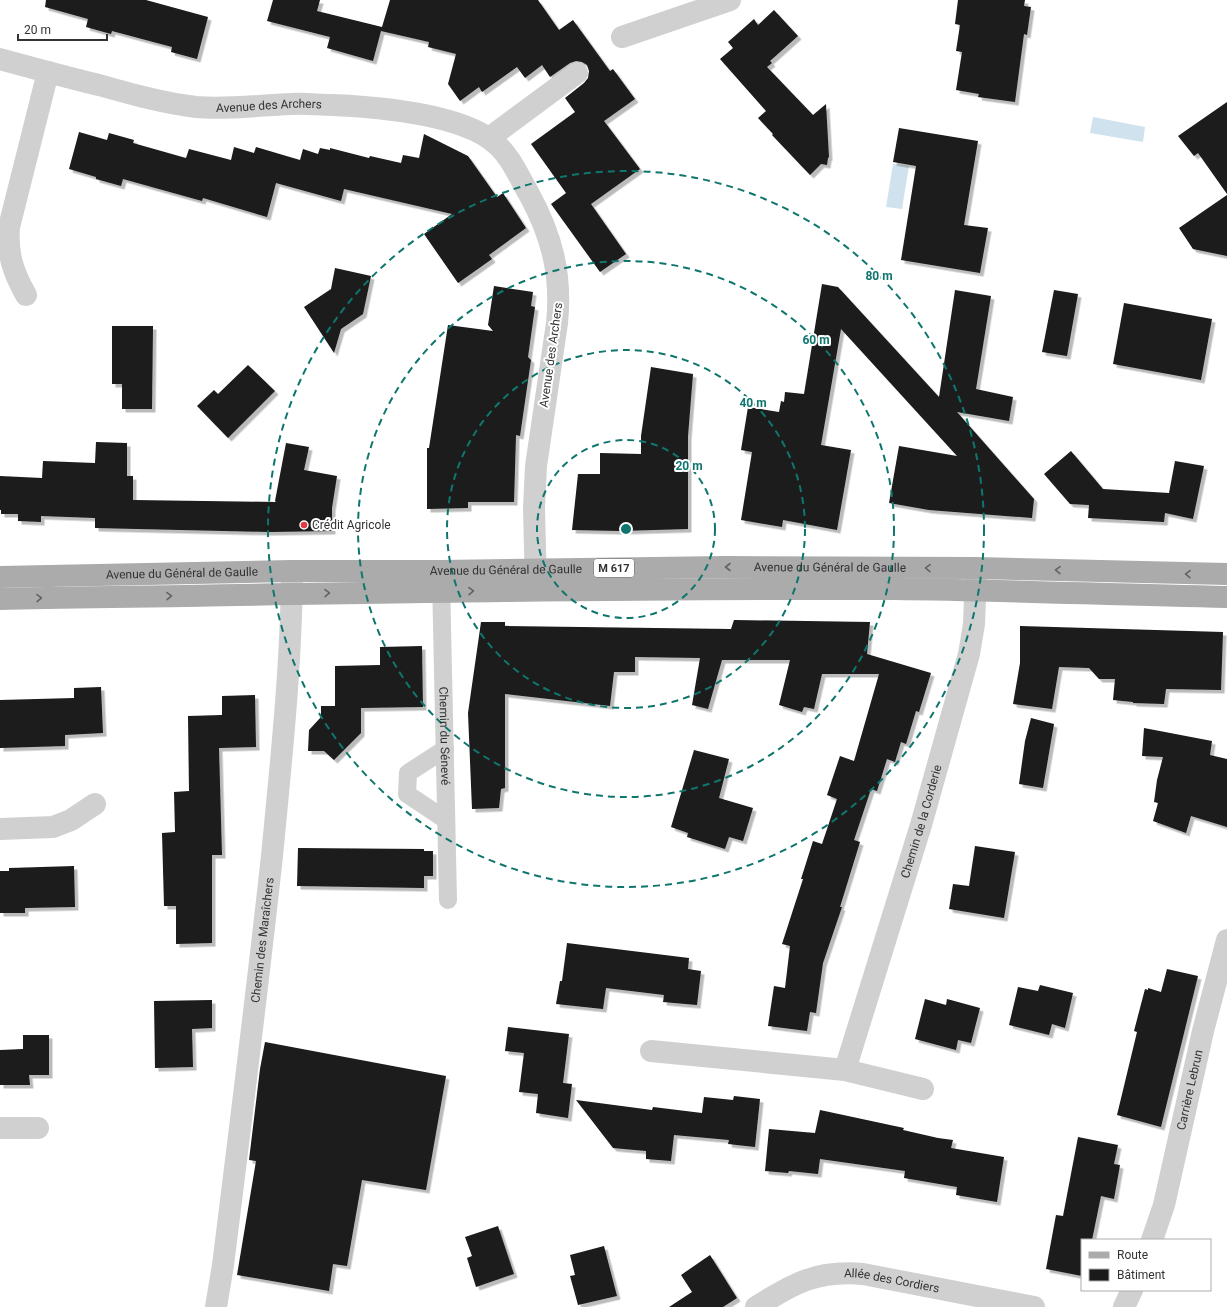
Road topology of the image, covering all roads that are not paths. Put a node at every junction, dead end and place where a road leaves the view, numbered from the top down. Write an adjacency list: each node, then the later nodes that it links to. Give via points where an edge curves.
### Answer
1 (730, 0): 2 (street)
2 (622, 37)
3 (0, 59): 4 (street, Avenue des Archers)
4 (48, 72): 6 (street, Avenue des Archers, via 152,100 195,107 313,104 350,105 399,111 454,122); 7 (street, via 9,227 11,262)
5 (577, 73): 6 (street)
6 (489, 138): 12 (street, Avenue des Archers, via 510,160 543,221 554,254 558,281 557,323 536,466)
7 (26, 296)
8 (976, 568): 10 (main road, Avenue du Général de Gaulle / M 617, one-way to 8); 12 (main road, Avenue du Général de Gaulle / M 617, one-way to 12, via 726,566); 14 (street, Chemin de la Corderie)
9 (292, 572): 11 (main road, Avenue du Général de Gaulle / M 617); 13 (main road, Avenue du Général de Gaulle / M 617); 15 (street, Chemin des Maraîchers)
10 (1227, 574)
11 (0, 577)
12 (536, 580): 13 (main road, Avenue du Général de Gaulle / M 617); 14 (main road, Avenue du Général de Gaulle / M 617)
13 (441, 581): 15 (main road, Avenue du Général de Gaulle / M 617, one-way to 13); 18 (lane, Chemin du Sénevé)
14 (976, 591): 16 (main road, Avenue du Général de Gaulle / M 617); 25 (street, Chemin de la Corderie, via 969,654)
15 (292, 594): 17 (main road, Avenue du Général de Gaulle / M 617, one-way to 15); 31 (street, Chemin des Maraîchers, via 290,662 282,758)
16 (1227, 597)
17 (0, 599)
18 (445, 749): 20 (lane, Chemin du Sénevé); 20 (lane, via 408,773 407,794)
19 (95, 804): 21 (street, via 71,820 53,827)
20 (446, 820): 22 (lane, Chemin du Sénevé)
21 (0, 829)
22 (448, 900)
23 (1227, 940): 29 (street, Carrière Lebrun, via 1203,1031 1164,1205)
24 (651, 1051): 25 (street)
25 (845, 1070): 26 (street)
26 (923, 1089)
27 (0, 1128): 28 (street)
28 (38, 1128)
29 (1152, 1239)
30 (1132, 1291): 34 (street)
31 (216, 1307)
32 (756, 1307): 33 (street, Allée des Cordiers, via 802,1281 843,1272)
33 (1034, 1307)
34 (1124, 1307)

